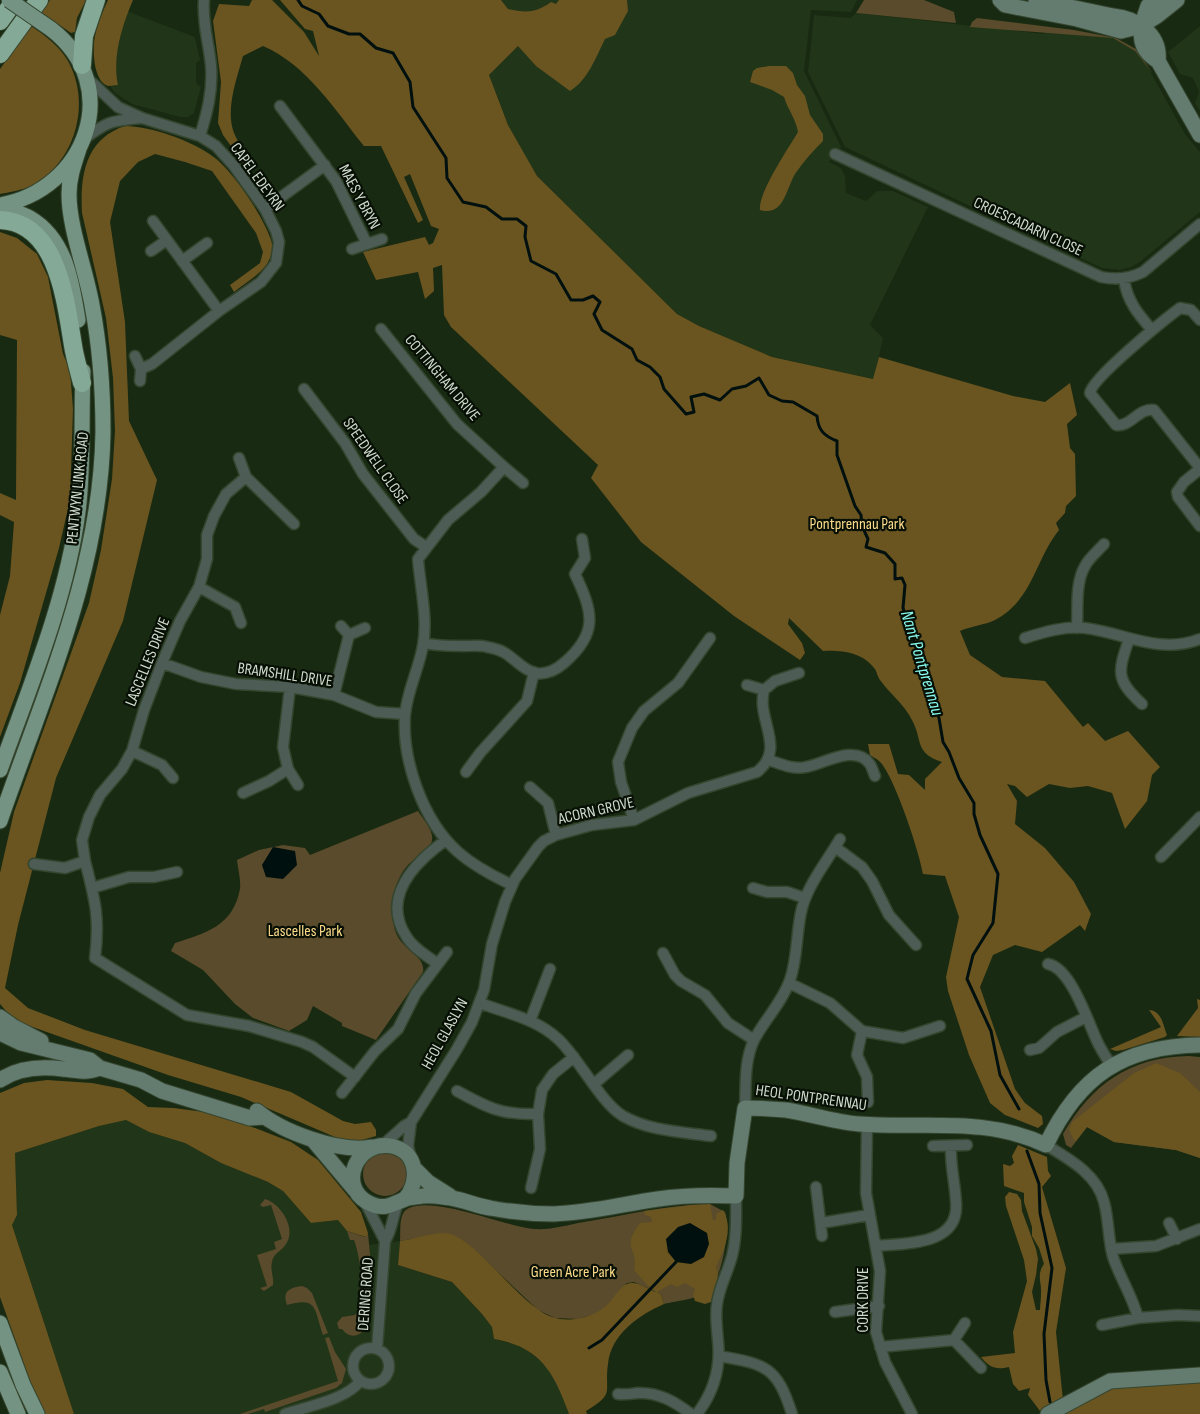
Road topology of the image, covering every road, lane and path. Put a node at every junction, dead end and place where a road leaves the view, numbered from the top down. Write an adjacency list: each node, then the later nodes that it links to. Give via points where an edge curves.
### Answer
1 (9, 0): 13 (main road, bridge, via 51,29 71,49)
2 (15, 0): 10 (highway)
3 (39, 0): 12 (highway)
4 (96, 0): 13 (highway, via 84,36)
5 (204, 0): 17 (street, via 212,86)
6 (1000, 0): 11 (street, via 1005,5 1121,31)
7 (1036, 0): 11 (street, via 1125,16)
8 (1164, 0): 11 (street, via 1148,6)
9 (1177, 0): 11 (street)
10 (0, 21)
11 (1141, 26): 16 (street, via 1142,44 1158,61)
12 (0, 54)
13 (84, 71): 15 (street, CAPEL EDEYRN, via 118,107); 18 (main road, PENTWYN LINK ROAD, via 89,117)
14 (280, 106): 20 (street, MAES Y BRYN)
15 (142, 118): 17 (street, CAPEL EDEYRN); 18 (street, CAPEL EDEYRN, via 112,121)
16 (1200, 135)
17 (200, 136): 22 (street, CAPEL EDEYRN, via 224,155)
18 (82, 144): 21 (main road, via 61,174 46,186); 85 (main road, PENTWYN LINK ROAD, via 69,195 100,361 103,434 97,509 60,656)
19 (835, 154): 33 (street, CROESCADARN CLOSE, via 1101,277)
20 (325, 165): 22 (street, MAES Y BRYN); 29 (street, MAES Y BRYN)
21 (0, 205): 41 (main road, PENTWYN LINK ROAD, via 35,221 60,249 77,316 83,353)
22 (265, 209): 34 (street, CAPEL EDEYRN, via 279,242 276,263 261,282)
23 (0, 220): 41 (highway, via 28,229 42,240 50,254 63,292)
24 (153, 221): 27 (street)
25 (1200, 224): 33 (street, via 1143,272)
26 (382, 239): 29 (street, MAES Y BRYN)
27 (167, 240): 31 (street); 32 (street)
28 (207, 243): 32 (street)
29 (367, 244): 30 (street, MAES Y BRYN)
30 (352, 249)
31 (151, 251)
32 (183, 261): 34 (street)
33 (1124, 279): 37 (street, via 1131,304)
34 (219, 311): 39 (street, CAPEL EDEYRN)
35 (1200, 320): 37 (street, via 1191,310 1180,309)
36 (381, 329): 44 (street, COTTINGHAM DRIVE, via 457,424)
37 (1152, 330): 45 (street, via 1094,383 1090,393 1116,425 1127,423 1142,411 1154,411)
38 (135, 356): 39 (street)
39 (141, 369): 40 (street)
40 (140, 381)
41 (82, 382): 76 (main road, PENTWYN LINK ROAD, via 82,469 67,569)
42 (304, 389): 52 (street, SPEEDWELL CLOSE, via 345,442 363,474 414,539)
43 (239, 458): 46 (street)
44 (504, 467): 47 (street, COTTINGHAM DRIVE); 52 (street, via 448,520)
45 (1200, 468): 49 (street, via 1177,492)
46 (246, 477): 48 (street); 53 (street, LASCELLES DRIVE, via 226,494 214,516)
47 (523, 483)
48 (294, 524)
49 (1200, 526)
50 (582, 539): 65 (street, via 585,558 575,574 590,630 576,653 557,669)
51 (1104, 544): 57 (street, via 1084,566)
52 (426, 548): 63 (street, via 418,559)
53 (199, 587): 54 (street, via 235,607); 64 (street, LASCELLES DRIVE)
54 (241, 623)
55 (341, 626): 58 (street)
56 (365, 628): 58 (street)
57 (1077, 628): 60 (street); 61 (street)
58 (349, 635): 70 (street)
59 (710, 638): 84 (street, via 678,683 644,711 632,728 618,762)
60 (1025, 638)
61 (1129, 639): 62 (street, via 1168,646); 71 (street, via 1120,675 1125,687)
62 (1200, 639)
63 (423, 643): 65 (street, via 484,646 503,652); 72 (street)
64 (162, 663): 68 (street, BRAMSHILL DRIVE, via 201,678); 73 (street, LASCELLES DRIVE)
65 (534, 672): 77 (street, via 527,701)
66 (799, 673): 69 (street, via 775,681)
67 (747, 685): 69 (street)
68 (290, 687): 70 (street, BRAMSHILL DRIVE); 75 (street, via 283,747)
69 (765, 690): 74 (street)
70 (334, 696): 72 (street, BRAMSHILL DRIVE, via 376,712)
71 (1142, 704)
72 (405, 714): 87 (street, via 410,771)
73 (132, 751): 79 (street, via 162,765); 89 (street, LASCELLES DRIVE, via 89,817 82,840)
74 (769, 760): 78 (street, via 805,768 848,755 859,756 869,761); 84 (street, ACORN GROVE, via 757,772 688,793)
75 (288, 769): 80 (street); 82 (street)
76 (0, 770)
77 (466, 772)
78 (875, 776)
79 (173, 778)
80 (298, 785)
81 (530, 787): 86 (street, via 548,803)
82 (243, 793)
83 (1200, 817): 88 (street)
84 (634, 820): 86 (street, ACORN GROVE, via 592,825)
85 (0, 821)
86 (556, 835): 92 (street, ACORN GROVE, via 538,847)
87 (446, 840): 92 (street, via 480,869); 99 (street, via 406,877 398,901 406,936)
88 (1161, 857)
89 (84, 861): 90 (street, via 65,868); 93 (street, LASCELLES DRIVE)
90 (34, 864)
91 (177, 872): 93 (street, via 129,877)
92 (512, 885): 103 (street, HEOL GLASLYN, via 499,917)
93 (92, 888): 118 (street, LASCELLES DRIVE, via 98,929 95,958 187,1016 249,1026 302,1042)
94 (753, 888): 95 (street)
95 (805, 898): 96 (street, via 838,843 862,867 889,915); 102 (street)
96 (916, 945)
97 (447, 952): 99 (street)
98 (663, 953): 110 (street, via 681,981 705,995 728,1023)
99 (438, 964): 118 (street, via 416,993 398,1029)
100 (1048, 964): 105 (street, via 1068,980)
101 (550, 969): 106 (street)
102 (789, 982): 108 (street, via 830,1003); 110 (street)
103 (480, 1003): 106 (street); 126 (street, HEOL GLASLYN, via 464,1038)
104 (0, 1017): 113 (street)
105 (1086, 1017): 112 (street); 116 (street)
106 (530, 1021): 115 (street, via 549,1031)
107 (940, 1026): 108 (street, via 903,1038)
108 (862, 1031): 123 (street, via 857,1055 867,1077)
109 (0, 1033): 113 (street, via 21,1043)
110 (754, 1040): 124 (street, via 748,1057)
111 (1200, 1046): 116 (street, via 1147,1051)
112 (1030, 1050)
113 (70, 1055): 117 (street, via 90,1060)
114 (628, 1055): 120 (street)
115 (574, 1057): 120 (street); 125 (street, via 546,1082)
116 (1112, 1066): 132 (street, via 1076,1096)
117 (100, 1068): 119 (street, via 88,1073 37,1067); 129 (street, via 253,1108)
118 (355, 1077): 122 (street)
119 (0, 1080)
120 (594, 1084): 128 (street, via 624,1116 656,1128)
121 (456, 1091): 125 (street, via 497,1111)
122 (342, 1094)
123 (868, 1102)
124 (745, 1108): 127 (street, HEOL PONTPRENNAU, via 785,1110); 139 (street, HEOL PONTPRENNAU)
125 (538, 1114): 137 (street, via 540,1149)
126 (411, 1122): 130 (street, HEOL GLASLYN); 135 (street, HEOL GLASLYN, via 408,1146)
127 (867, 1124): 132 (street, HEOL PONTPRENNAU, via 991,1128); 142 (street, CORK DRIVE, via 865,1178)
128 (711, 1136)
129 (313, 1140): 130 (street, via 344,1148); 138 (street)
130 (379, 1145): 135 (street, via 396,1147); 138 (street, via 356,1162 353,1179)
131 (967, 1145): 134 (street)
132 (1046, 1145): 150 (street, via 1095,1181 1104,1201)
133 (933, 1146): 134 (street)
134 (951, 1146): 149 (street, via 957,1206 944,1233 925,1242)
135 (413, 1164): 140 (street, via 428,1182); 141 (street, via 415,1183)
136 (816, 1187): 143 (street)
137 (531, 1188)
138 (359, 1194): 141 (street, via 382,1207); 148 (street, DERING ROAD)
139 (736, 1196): 140 (street, via 684,1196 553,1214 500,1210); 161 (street, via 734,1246 716,1310)
140 (454, 1199): 141 (street, via 426,1196)
141 (402, 1202): 148 (street, DERING ROAD, via 393,1215 391,1232)
142 (869, 1215): 143 (street); 149 (street, CORK DRIVE)
143 (821, 1223): 146 (street)
144 (1169, 1223): 147 (street)
145 (1200, 1229): 147 (street)
146 (822, 1236)
147 (1178, 1239): 150 (street, via 1156,1246)
148 (385, 1241): 160 (street, DERING ROAD)
149 (876, 1246): 151 (street, CORK DRIVE)
150 (1111, 1249): 154 (street)
151 (879, 1306): 152 (street); 159 (street, CORK DRIVE, via 876,1332)
152 (835, 1312)
153 (1200, 1316): 154 (street)
154 (1138, 1318): 157 (street)
155 (0, 1323): 168 (main road)
156 (965, 1323): 158 (street)
157 (1102, 1325)
158 (954, 1340): 159 (street); 162 (street)
159 (880, 1347): 173 (street, CORK DRIVE)
160 (377, 1349): 165 (street, DERING ROAD, via 363,1350 355,1358 354,1369); 165 (street, DERING ROAD, via 389,1362 386,1377 375,1384)
161 (719, 1356): 171 (street, via 711,1391); 172 (street, via 756,1364 775,1375)
162 (981, 1368)
163 (0, 1372): 167 (main road)
164 (1200, 1375): 174 (street, via 1110,1382)
165 (360, 1381): 169 (street, DERING ROAD, via 341,1395)
166 (618, 1394): 170 (street, via 660,1396)
167 (18, 1414)
168 (37, 1414)
169 (285, 1414)
170 (691, 1414)
171 (697, 1414)
172 (792, 1414)
173 (912, 1414)
174 (1048, 1414)

